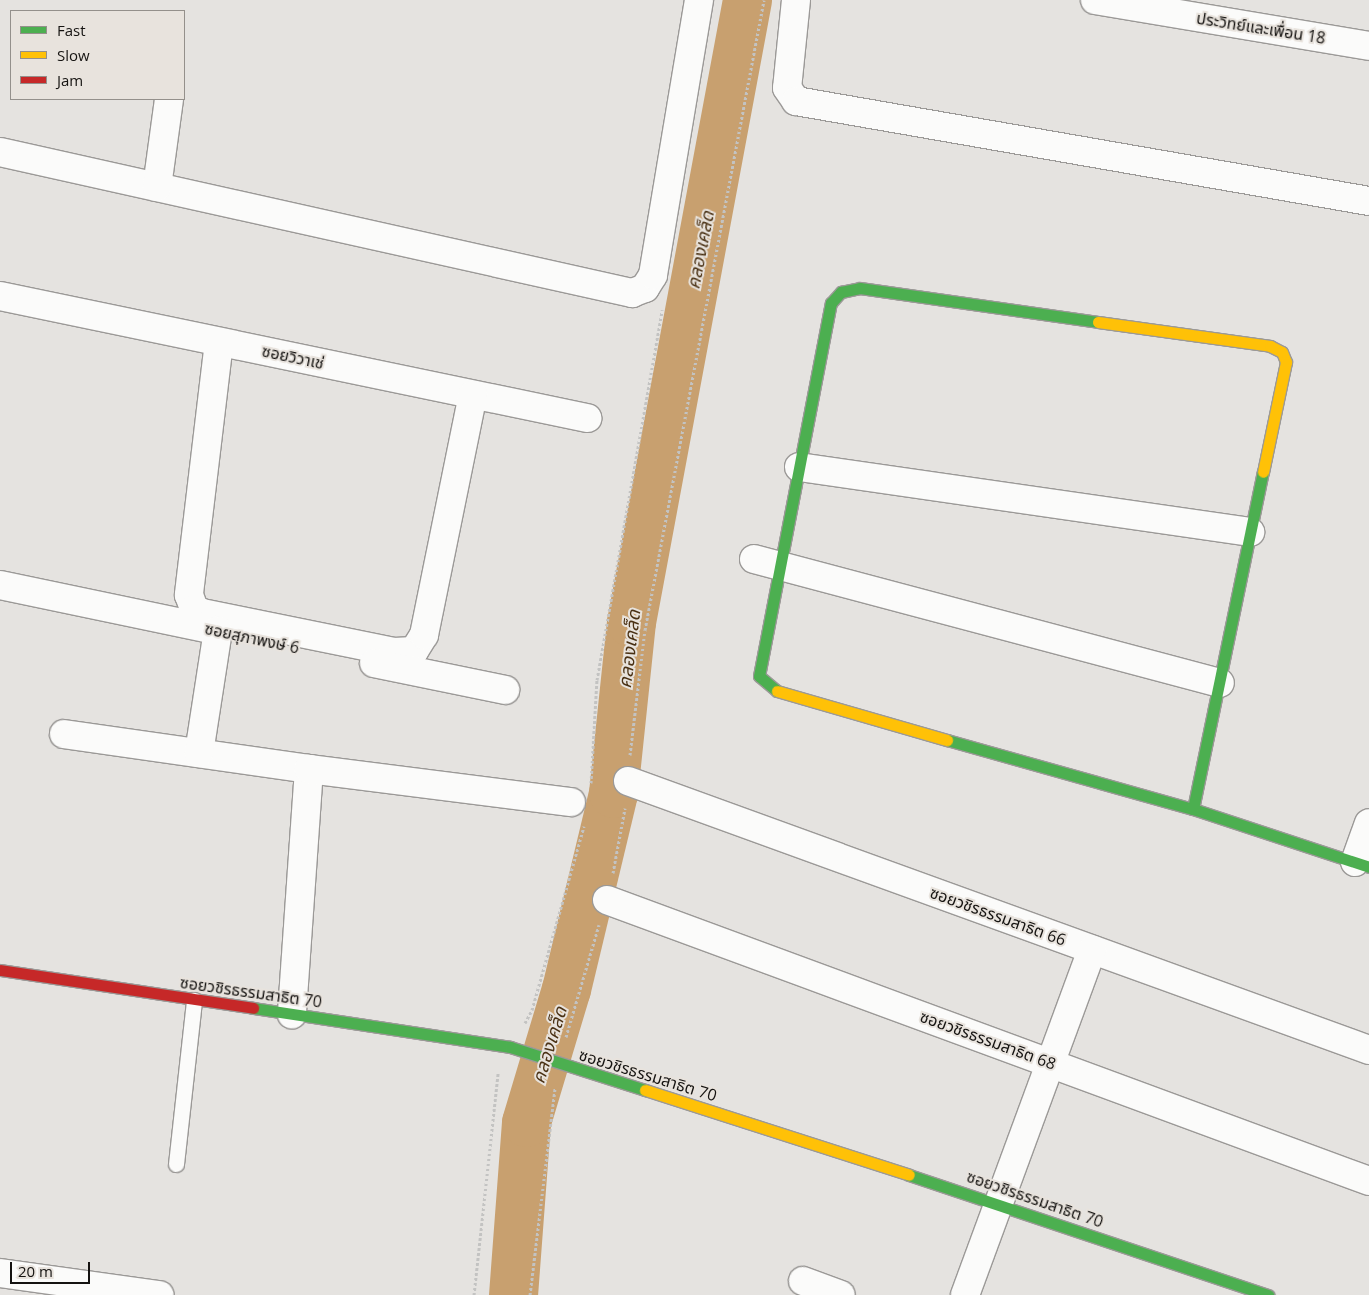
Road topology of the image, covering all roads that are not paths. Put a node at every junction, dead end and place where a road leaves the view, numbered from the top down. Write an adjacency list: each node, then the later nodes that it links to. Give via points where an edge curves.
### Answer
1 (699, 0): 7 (street, via 653,275 645,288 632,293)
2 (796, 0): 8 (street, via 787,88 796,101)
3 (1095, 0): 4 (street, ประวิทย์และเพื่อน 18)
4 (1369, 46)
5 (169, 100): 7 (street)
6 (0, 152): 7 (street)
7 (157, 187)
8 (1369, 201)
9 (0, 296): 10 (street, ซอยวิวาเช่)
10 (219, 342): 11 (street, ซอยวิวาเช่); 11 (street, via 189,595 194,609 202,613 394,652 414,651 424,635)
11 (473, 395): 12 (street, ซอยวิวาเช่)
12 (587, 418)
13 (799, 467): 14 (street); 14 (street, via 831,302 841,292 860,288 1270,346 1282,352 1286,362); 16 (street)
14 (1250, 532): 19 (street)
15 (754, 559): 16 (street)
16 (780, 566): 19 (street); 26 (street, via 759,676 771,688)
17 (0, 585): 18 (street, ซอยสุภาพงษ์ 6)
18 (218, 630): 20 (street, ซอยสุภาพงษ์ 6); 22 (street)
19 (1220, 683): 26 (street)
20 (505, 690)
21 (64, 734): 22 (street)
22 (198, 753): 23 (street)
23 (309, 769): 25 (street); 33 (street)
24 (628, 781): 30 (street, ซอยวชิรธรรมสาธิต 66)
25 (582, 804)
26 (1193, 809): 28 (street)
27 (1369, 823): 28 (street)
28 (1362, 864)
29 (607, 900): 35 (street, ซอยวชิรธรรมสาธิต 68)
30 (1092, 950): 34 (street, ซอยวชิรธรรมสาธิต 66); 35 (street)
31 (0, 970): 32 (street, ซอยวชิรธรรมสาธิต 70)
32 (194, 1000): 33 (street, ซอยวชิรธรรมสาธิต 70); 36 (lane)
33 (292, 1014): 38 (street, ซอยวชิรธรรมสาธิต 70, via 510,1047 557,1065)
34 (1369, 1050)
35 (1049, 1063): 37 (street, ซอยวชิรธรรมสาธิต 68); 38 (street)
36 (176, 1164)
37 (1369, 1181)
38 (997, 1203): 43 (street); 44 (street, ซอยวชิรธรรมสาธิต 70)
39 (0, 1273): 41 (street)
40 (803, 1281): 42 (street)
41 (159, 1295)
42 (841, 1295)
43 (965, 1295)
44 (1268, 1295)

